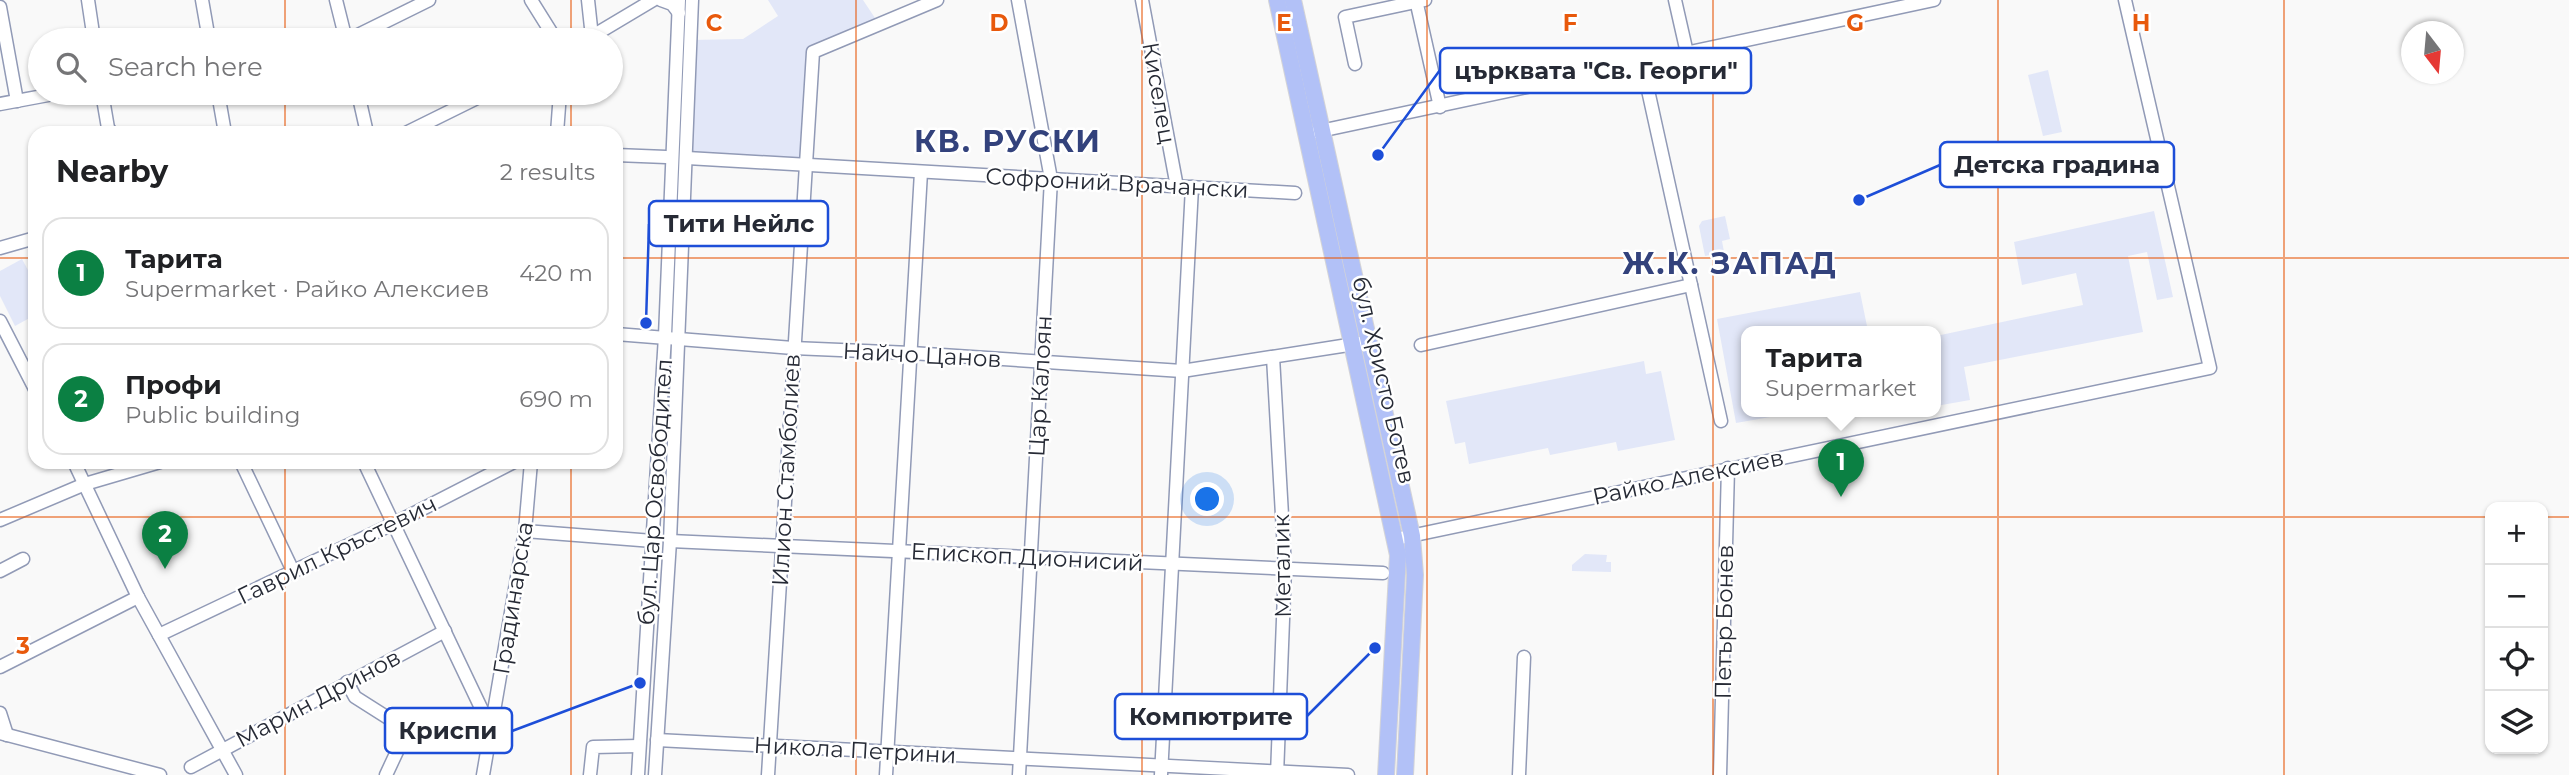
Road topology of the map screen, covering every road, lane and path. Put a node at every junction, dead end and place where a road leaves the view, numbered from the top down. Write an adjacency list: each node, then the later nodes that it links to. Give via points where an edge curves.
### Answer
1 (88, 0): 21 (street)
2 (202, 0): 22 (street)
3 (336, 0): 23 (street)
4 (429, 0): 24 (street)
5 (531, 0): 25 (street)
6 (588, 0): 26 (street)
7 (653, 0): 27 (street)
8 (661, 0): 19 (street)
9 (692, 0): 48 (street, бул. Цар Освободител)
10 (937, 0): 49 (street, Илион Стамболиев, via 813,52)
11 (1018, 0): 51 (street, Цар Калоян)
12 (1142, 0): 52 (street, Киселец)
13 (1277, 0): 45 (main road, бул. Христо Ботев)
14 (1293, 0): 45 (main road, бул. Христо Ботев)
15 (1675, 0): 28 (street)
16 (1934, 0): 28 (street)
17 (2125, 0): 72 (street, Райко Алексиев, via 2210,368)
18 (1420, 1): 30 (street, via 1345,17); 39 (street)
19 (679, 6): 60 (street, бул. Цар Освободител)
20 (0, 7): 32 (street)
21 (92, 28)
22 (207, 28)
23 (344, 28)
24 (372, 28)
25 (548, 28)
26 (589, 28)
27 (606, 28)
28 (1686, 53): 29 (street)
29 (1642, 63): 39 (street); 57 (street)
30 (1355, 64)
31 (28, 99): 32 (street)
32 (17, 101): 33 (street)
33 (0, 104)
34 (105, 105): 40 (street)
35 (220, 105): 41 (street)
36 (361, 105): 42 (street)
37 (466, 105): 43 (street)
38 (559, 105): 44 (street)
39 (1440, 107): 45 (street)
40 (108, 126)
41 (224, 126)
42 (365, 126)
43 (431, 126)
44 (557, 126)
45 (1314, 133): 62 (main road, бул. Христо Ботев); 63 (main road, бул. Христо Ботев)
46 (623, 155): 47 (street)
47 (666, 157)
48 (687, 158): 49 (street, Софроний Врачански); 61 (street, бул. Цар Освободител)
49 (804, 165): 50 (street, Софроний Врачански); 65 (street, Илион Стамболиев)
50 (921, 172): 51 (street, Софроний Врачански); 66 (street)
51 (1051, 179): 52 (street, Софроний Врачански); 68 (street, Цар Калоян)
52 (1177, 187): 53 (street, Софроний Врачански)
53 (1192, 187): 54 (street, Софроний Врачански); 70 (street)
54 (1295, 193)
55 (28, 240): 56 (street)
56 (0, 248)
57 (1691, 285): 64 (street); 71 (street)
58 (0, 321): 69 (street)
59 (623, 334): 60 (street, Найчо Цанов)
60 (665, 336): 61 (street, Найчо Цанов); 84 (street, бул. Цар Освободител)
61 (679, 337): 65 (street, Найчо Цанов); 85 (street, бул. Цар Освободител)
62 (1369, 341): 63 (street, Найчо Цанов); 83 (main road, бул. Христо Ботев)
63 (1352, 344): 67 (street, Найчо Цанов); 83 (main road, бул. Христо Ботев)
64 (1421, 345)
65 (793, 348): 66 (street, Найчо Цанов); 86 (street, Илион Стамболиев)
66 (911, 353): 68 (street, Найчо Цанов); 87 (street)
67 (1273, 357): 70 (street, Найчо Цанов); 91 (street, Металик)
68 (1041, 362): 70 (street, Найчо Цанов); 88 (street, Цар Калоян)
69 (28, 368)
70 (1182, 372): 90 (street)
71 (1721, 421)
72 (1728, 468): 83 (street, Райко Алексиев); 127 (street, Петър Бонев)
73 (78, 469): 79 (street)
74 (136, 469): 79 (street)
75 (244, 469): 93 (street)
76 (368, 469): 81 (street)
77 (500, 469): 81 (street, Гаврил Кръстевич)
78 (530, 469): 82 (street, Градинарска)
79 (85, 484): 80 (street); 95 (street)
80 (0, 520)
81 (395, 523): 93 (street, Гаврил Кръстевич); 96 (street)
82 (525, 531): 84 (street); 102 (street, Градинарска)
83 (1404, 537): 124 (main road, бул. Христо Ботев); 125 (main road, бул. Христо Ботев, via 1415,575)
84 (653, 541): 105 (street, бул. Цар Освободител)
85 (670, 541): 86 (street, Епископ Дионисий); 104 (street, бул. Цар Освободител)
86 (782, 546): 87 (street, Епископ Дионисий); 106 (street, Илион Стамболиев)
87 (899, 551): 88 (street, Епископ Дионисий); 108 (street)
88 (1031, 557): 90 (street, Епископ Дионисий); 109 (street, Цар Калоян)
89 (23, 559): 92 (street)
90 (1172, 563): 91 (street, Епископ Дионисий); 111 (street)
91 (1285, 568): 94 (street, Епископ Дионисий); 112 (street, Металик)
92 (0, 571)
93 (293, 572): 97 (street, Гаврил Кръстевич)
94 (1383, 573)
95 (138, 597): 97 (street); 99 (street)
96 (445, 631): 100 (street, Марин Дринов); 102 (street)
97 (159, 635): 107 (street)
98 (1524, 657): 126 (street)
99 (0, 667)
100 (347, 682): 107 (street, Марин Дринов); 115 (street, via 355,697 407,730)
101 (0, 713): 103 (street)
102 (492, 732): 116 (street, Градинарска)
103 (4, 734): 113 (street)
104 (657, 740): 106 (street, Никола Петрини); 119 (street, бул. Цар Освободител)
105 (639, 746): 117 (street, via 593,747); 118 (street, бул. Цар Освободител)
106 (770, 746): 108 (street, Никола Петрини); 120 (street, Илион Стамболиев)
107 (221, 749): 110 (street, Марин Дринов); 114 (street)
108 (888, 752): 109 (street, Никола Петрини); 121 (street)
109 (1020, 758): 111 (street, Никола Петрини); 122 (street, Цар Калоян)
110 (191, 767)
111 (1161, 770): 112 (street, Никола Петрини)
112 (1277, 773): 123 (street, Никола Петрини)
113 (160, 775)
114 (236, 775)
115 (386, 775)
116 (483, 775)
117 (590, 775)
118 (638, 775)
119 (655, 775)
120 (768, 775)
121 (886, 775)
122 (1019, 775)
123 (1348, 775)
124 (1386, 775)
125 (1405, 775)
126 (1519, 775)
127 (1720, 775)

